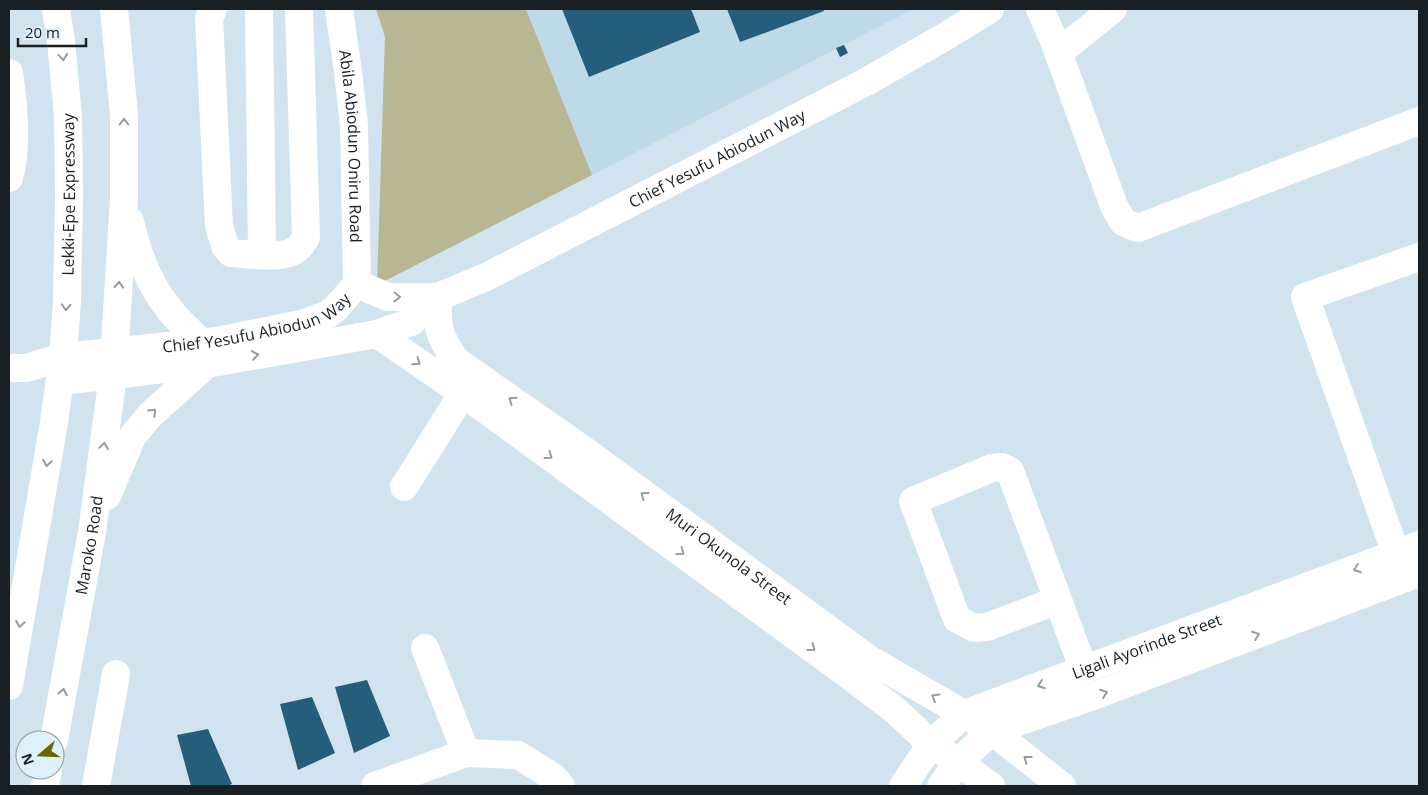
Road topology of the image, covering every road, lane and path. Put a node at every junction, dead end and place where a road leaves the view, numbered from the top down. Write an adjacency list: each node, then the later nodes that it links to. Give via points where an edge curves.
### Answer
1 (56, 9): 23 (main road, Lekki-Epe Expressway, one-way to 23, via 68,117 70,196)
2 (114, 9): 14 (main road, one-way to 2, via 124,115)
3 (213, 9): 15 (main road, via 209,18 219,226 225,246 231,253)
4 (259, 9): 15 (main road)
5 (299, 9): 15 (main road, via 306,237 290,254)
6 (339, 9): 17 (main road, Abila Abiodun Oniru Road, via 354,125)
7 (990, 9): 18 (main road, Chief Yesufu Abiodun Way, via 866,82 486,277)
8 (1040, 9): 10 (main road)
9 (1113, 9): 10 (main road)
10 (1058, 53): 12 (main road, via 1114,206 1123,222 1138,228)
11 (9, 73): 13 (main road, via 14,134)
12 (1419, 121)
13 (9, 178)
14 (124, 199): 20 (main road, via 136,248 150,282); 21 (main road, one-way to 14)
15 (262, 254)
16 (1419, 257): 27 (main road, via 1305,298)
17 (357, 284): 18 (main road, Chief Yesufu Abiodun Way, one-way to 18, via 388,297); 20 (main road, Chief Yesufu Abiodun Way, via 328,314)
18 (438, 297): 19 (main road, Chief Yesufu Abiodun Way, via 411,322); 34 (main road, Muri Okunola Street, one-way to 18, via 869,659 455,360 437,323)
19 (377, 334): 20 (main road, Chief Yesufu Abiodun Way, one-way to 19); 24 (main road, Muri Okunola Street, one-way to 24)
20 (204, 353): 21 (main road, Chief Yesufu Abiodun Way); 26 (main road, one-way to 20, via 132,437)
21 (114, 363): 23 (main road, Chief Yesufu Abiodun Way); 26 (main road, Maroko Road, one-way to 21)
22 (17, 368): 23 (main road)
23 (62, 369): 33 (main road, one-way to 33)
24 (464, 394): 25 (main road); 37 (main road, Muri Okunola Street, one-way to 37, via 858,682 895,710)
25 (404, 487)
26 (92, 532): 35 (main road, Maroko Road, one-way to 26)
27 (1408, 550): 31 (main road, Ligali Ayorinde Street, one-way to 31)
28 (1419, 573): 36 (main road, Ligali Ayorinde Street, one-way to 28, via 1096,696)
29 (1058, 600): 29 (main road, via 1010,471 1002,467 992,468 913,501 957,619 974,628 987,627); 31 (main road)
30 (425, 648): 38 (main road)
31 (1084, 670): 34 (main road, Ligali Ayorinde Street, one-way to 34)
32 (116, 674): 40 (main road)
33 (9, 686)
34 (964, 714): 36 (main road, Muri Okunola Street); 37 (main road, Ligali Ayorinde Street)
35 (56, 730)
36 (992, 731): 39 (main road, Ligali Ayorinde Street); 46 (main road, Muri Okunola Street, one-way to 36)
37 (930, 744): 39 (main road, Muri Okunola Street); 43 (main road, Ligali Ayorinde Street)
38 (466, 753): 41 (main road); 42 (main road, via 518,755 554,777)
39 (958, 762): 44 (main road, Ligali Ayorinde Street); 45 (main road, Muri Okunola Street)
40 (96, 786)
41 (375, 786)
42 (561, 786)
43 (903, 786)
44 (941, 786)
45 (991, 786)
46 (1062, 786)

